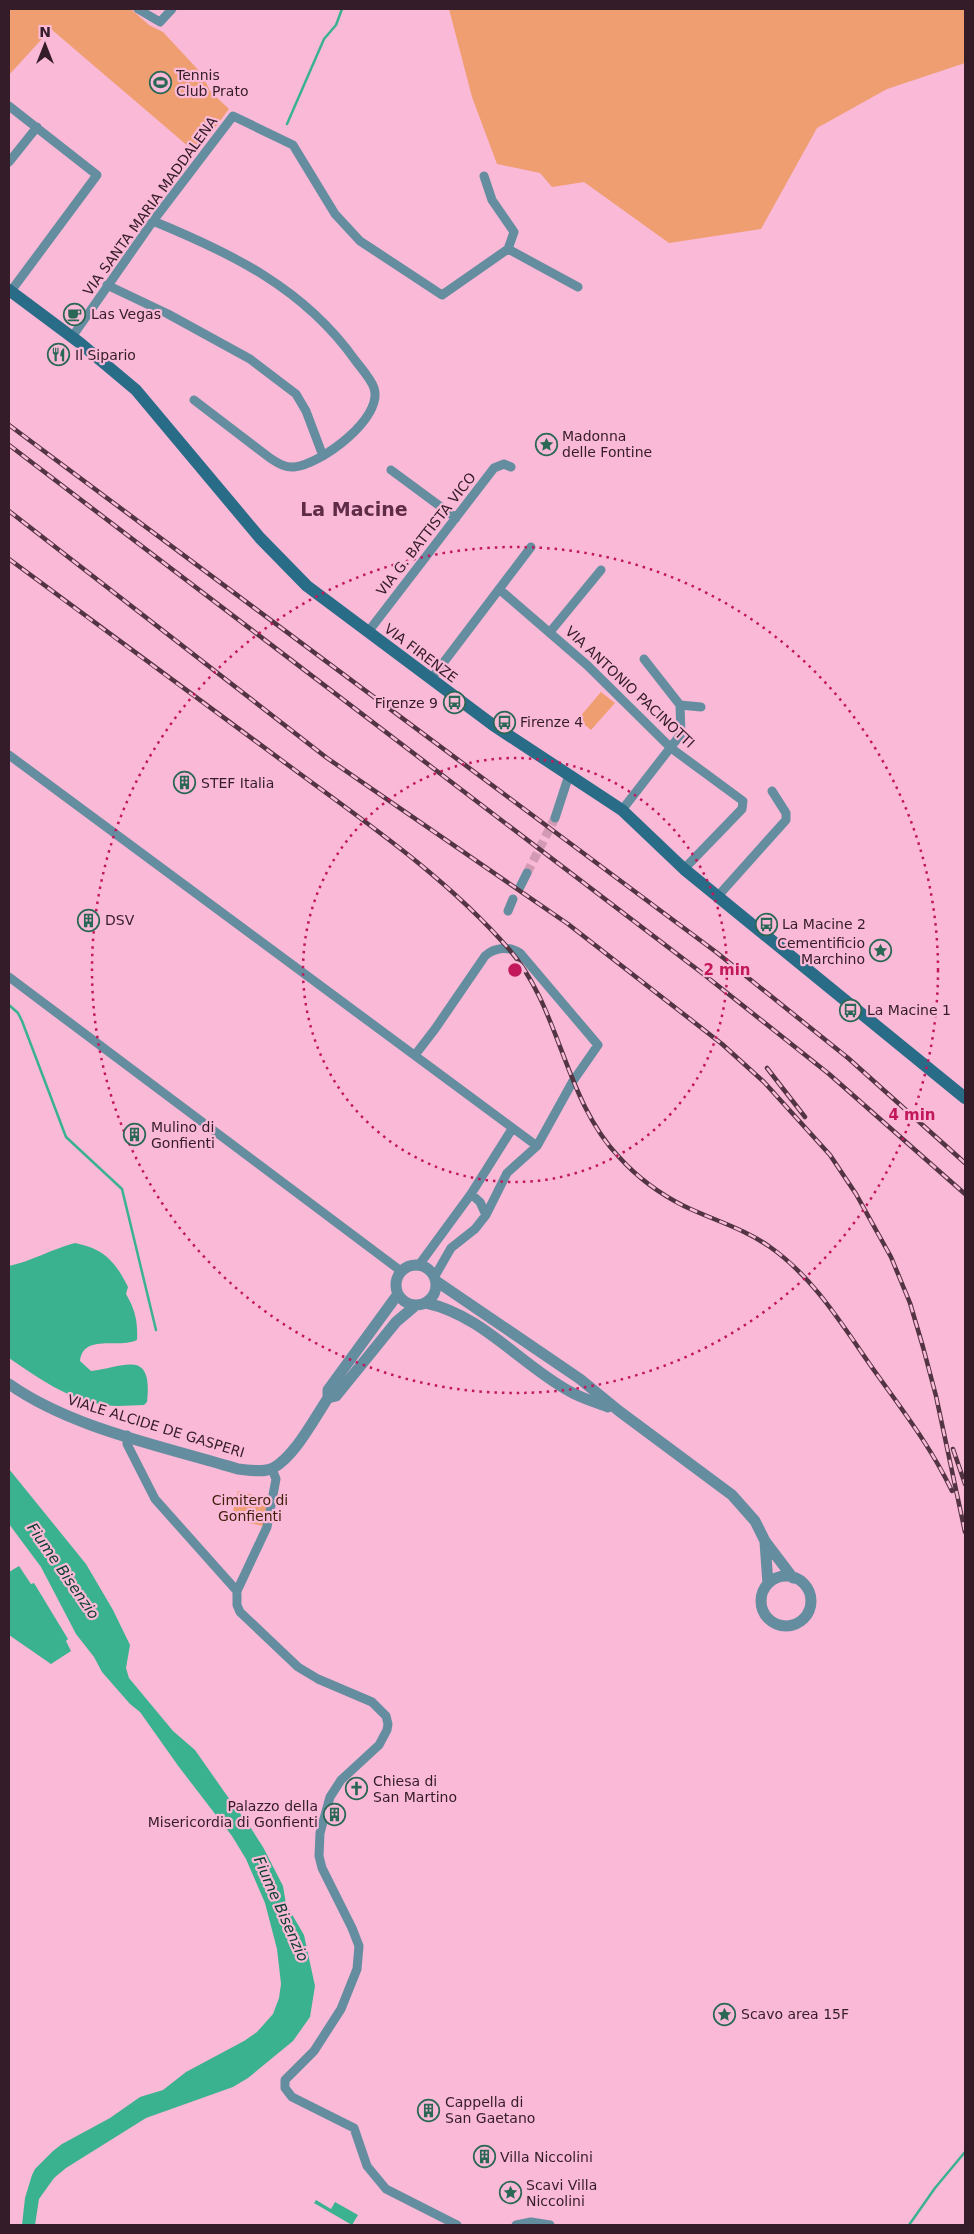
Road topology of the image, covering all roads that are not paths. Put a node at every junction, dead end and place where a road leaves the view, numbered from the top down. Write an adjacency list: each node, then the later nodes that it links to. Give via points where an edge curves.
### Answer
1 (138, 9): 2 (street, via 160,22)
2 (172, 9)
3 (9, 106): 4 (street)
4 (37, 127): 5 (street); 11 (street, via 98,175)
5 (9, 162)
6 (484, 176): 8 (street, via 492,200 514,232)
7 (153, 221): 8 (street, VIA SANTA MARIA MADDALENA, via 233,116 293,145 335,214 360,241 442,295); 9 (street, VIA SANTA MARIA MADDALENA); 14 (street, via 244,262 285,289 346,347 374,387 375,397 368,415 358,428)
8 (508, 250): 10 (street)
9 (107, 285): 12 (street, VIA SANTA MARIA MADDALENA); 14 (street, via 250,359 296,394)
10 (578, 287)
11 (10, 290): 12 (main road, VIA FIRENZE)
12 (72, 337): 21 (main road, VIA FIRENZE, via 136,390 260,538 307,586)
13 (194, 400): 14 (street, via 281,465 292,468 304,466)
14 (323, 456)
15 (511, 467): 17 (street, VIA G. BATTISTA VICO, via 504,464 494,468)
16 (391, 470): 17 (street)
17 (456, 518): 21 (street, VIA G. BATTISTA VICO)
18 (531, 547): 20 (street)
19 (601, 570): 22 (street)
20 (499, 589): 22 (street, VIA ANTONIO PACINOTTI); 24 (street)
21 (368, 632): 24 (main road, VIA FIRENZE)
22 (550, 632): 27 (street, VIA ANTONIO PACINOTTI)
23 (644, 659): 25 (street)
24 (431, 679): 29 (main road, VIA FIRENZE)
25 (680, 705): 26 (street); 27 (street, via 681,734)
26 (701, 707)
27 (671, 748): 31 (street); 33 (street, VIA ANTONIO PACINOTTI, via 744,804)
28 (9, 755): 40 (street)
29 (569, 775): 31 (main road, VIA FIRENZE); 32 (street)
30 (772, 791): 36 (street, via 786,813 786,820)
31 (622, 810): 33 (main road, VIA FIRENZE)
32 (555, 818)
33 (684, 869): 36 (main road, VIA FIRENZE)
34 (527, 873): 35 (street)
35 (520, 887)
36 (718, 896): 41 (main road, VIA FIRENZE)
37 (514, 899): 38 (street)
38 (508, 910)
39 (9, 976): 47 (street)
40 (415, 1055): 42 (street); 43 (street, via 486,956 493,950 514,950 598,1045)
41 (965, 1098)
42 (512, 1129): 43 (street); 44 (street)
43 (536, 1146): 45 (street, via 507,1173)
44 (471, 1194): 45 (street, via 480,1202); 46 (street)
45 (486, 1215): 48 (street, via 451,1248)
46 (419, 1265): 47 (street); 48 (street, via 431,1271)
47 (401, 1271): 49 (street, via 396,1282)
48 (435, 1279): 50 (street, via 435,1294); 53 (street)
49 (398, 1294): 50 (street, via 405,1302); 52 (street, via 328,1390)
50 (421, 1304): 52 (street, via 396,1322 336,1396); 53 (street, via 444,1307 465,1316 569,1391)
51 (9, 1384): 54 (street, VIALE ALCIDE DE GASPERI, via 66,1416)
52 (328, 1398): 55 (street, via 286,1458)
53 (619, 1411): 56 (street, via 732,1495 755,1522)
54 (126, 1435): 55 (street, VIALE ALCIDE DE GASPERI, via 238,1469); 59 (street, via 127,1444 156,1499)
55 (272, 1469): 59 (street, via 276,1478 267,1527)
56 (765, 1541): 57 (street); 58 (street)
57 (793, 1578): 58 (street, via 780,1577); 58 (street, via 808,1590 810,1603 803,1619 790,1626 770,1621 762,1610 761,1596)
58 (768, 1584)
59 (237, 1591): 60 (street, via 237,1605 244,1618 298,1667 372,1702 386,1716 388,1724 379,1745 341,1780 330,1797 320,1833 322,1868 359,1946 357,1969 341,2009 314,2051 285,2080 285,2088 292,2097 354,2128 367,2166 386,2190)
60 (457, 2225)
61 (516, 2225): 62 (street, via 531,2222)
62 (550, 2225)

